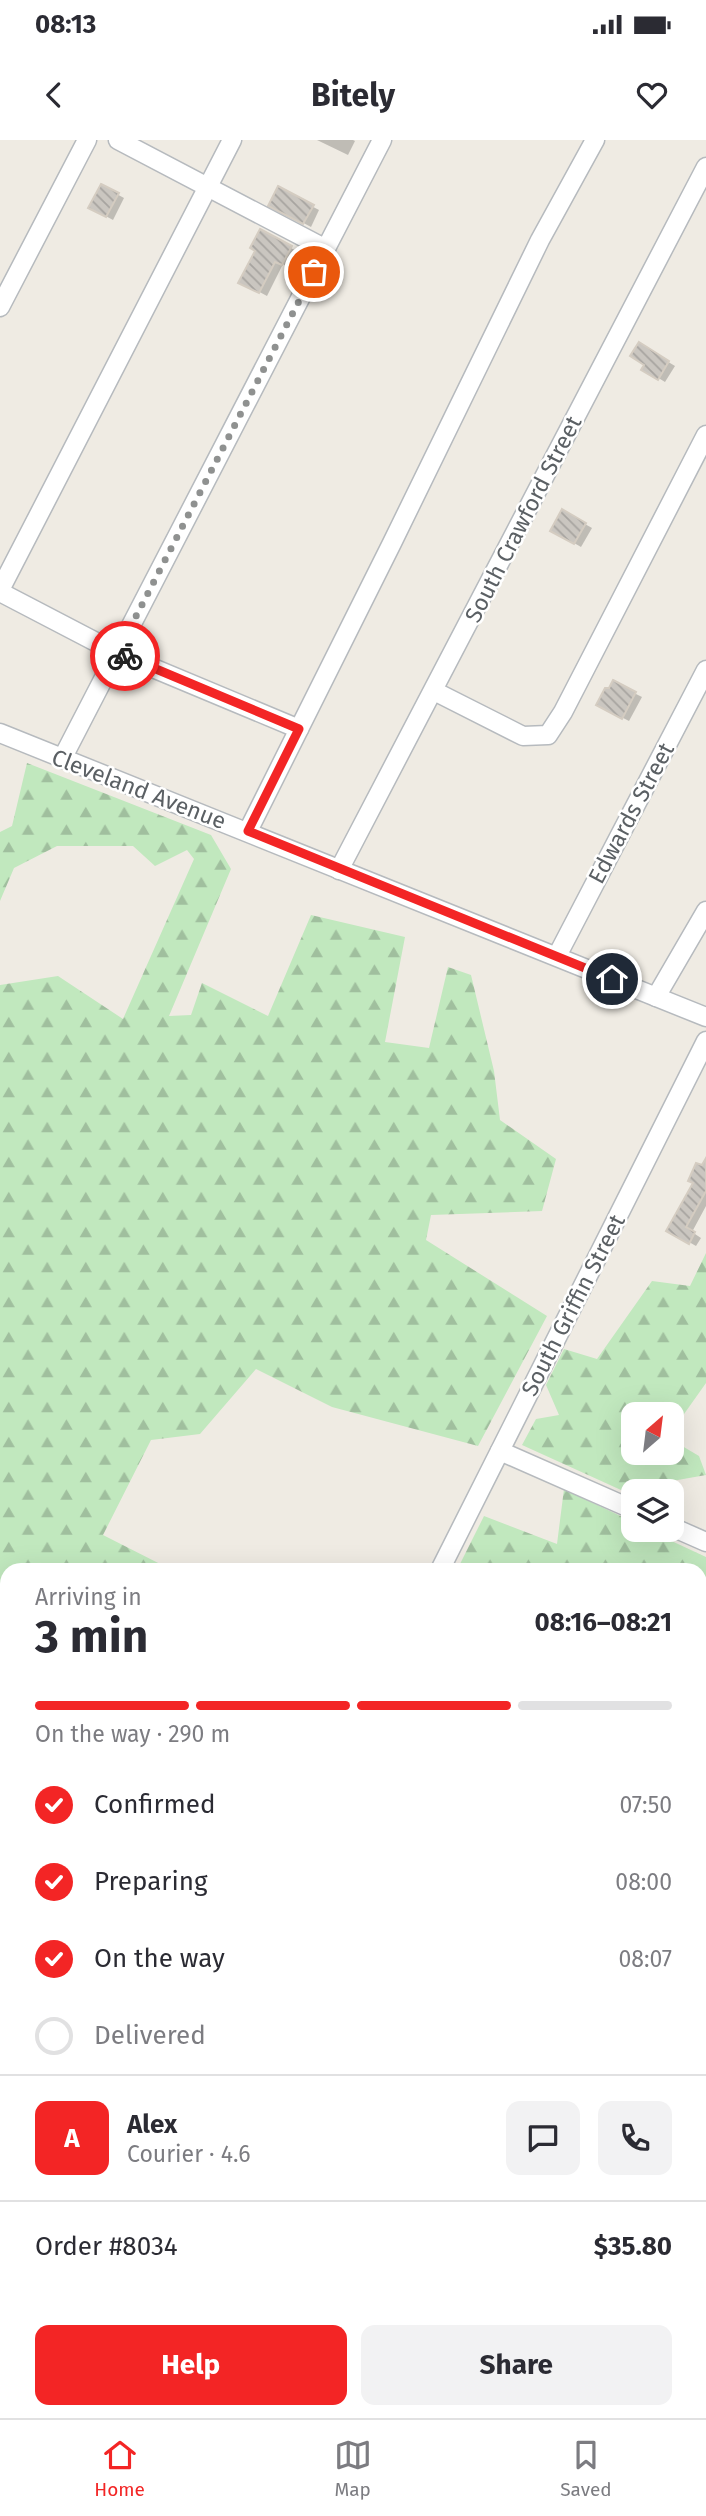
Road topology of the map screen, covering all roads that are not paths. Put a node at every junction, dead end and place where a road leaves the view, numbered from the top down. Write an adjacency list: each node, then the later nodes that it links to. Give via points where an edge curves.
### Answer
1 (87, 140): 9 (street)
2 (118, 140): 7 (street)
3 (232, 140): 7 (street)
4 (382, 140): 8 (street)
5 (595, 140): 15 (street, via 540,240)
6 (703, 179): 14 (street, South Crawford Street)
7 (208, 185): 8 (street); 11 (street)
8 (326, 249): 12 (street)
9 (0, 307)
10 (706, 435): 14 (street, via 548,735 523,736)
11 (0, 591): 12 (street)
12 (117, 653): 15 (street); 17 (street)
13 (706, 670): 21 (street, Edwards Street)
14 (433, 691): 19 (street, South Crawford Street)
15 (299, 729): 18 (street)
16 (0, 733): 17 (street, Cleveland Avenue)
17 (62, 759): 18 (street, Cleveland Avenue)
18 (248, 831): 19 (street, Cleveland Avenue)
19 (340, 870): 21 (street, Cleveland Avenue)
20 (706, 911): 22 (street)
21 (557, 956): 22 (street, Cleveland Avenue)
22 (656, 996): 23 (street, Cleveland Avenue)
23 (706, 1017)
24 (706, 1041): 25 (street, South Griffin Street)
25 (500, 1451): 26 (street); 29 (street, South Griffin Street)
26 (621, 1504)
27 (684, 1532): 28 (street)
28 (706, 1542)
29 (444, 1563)

